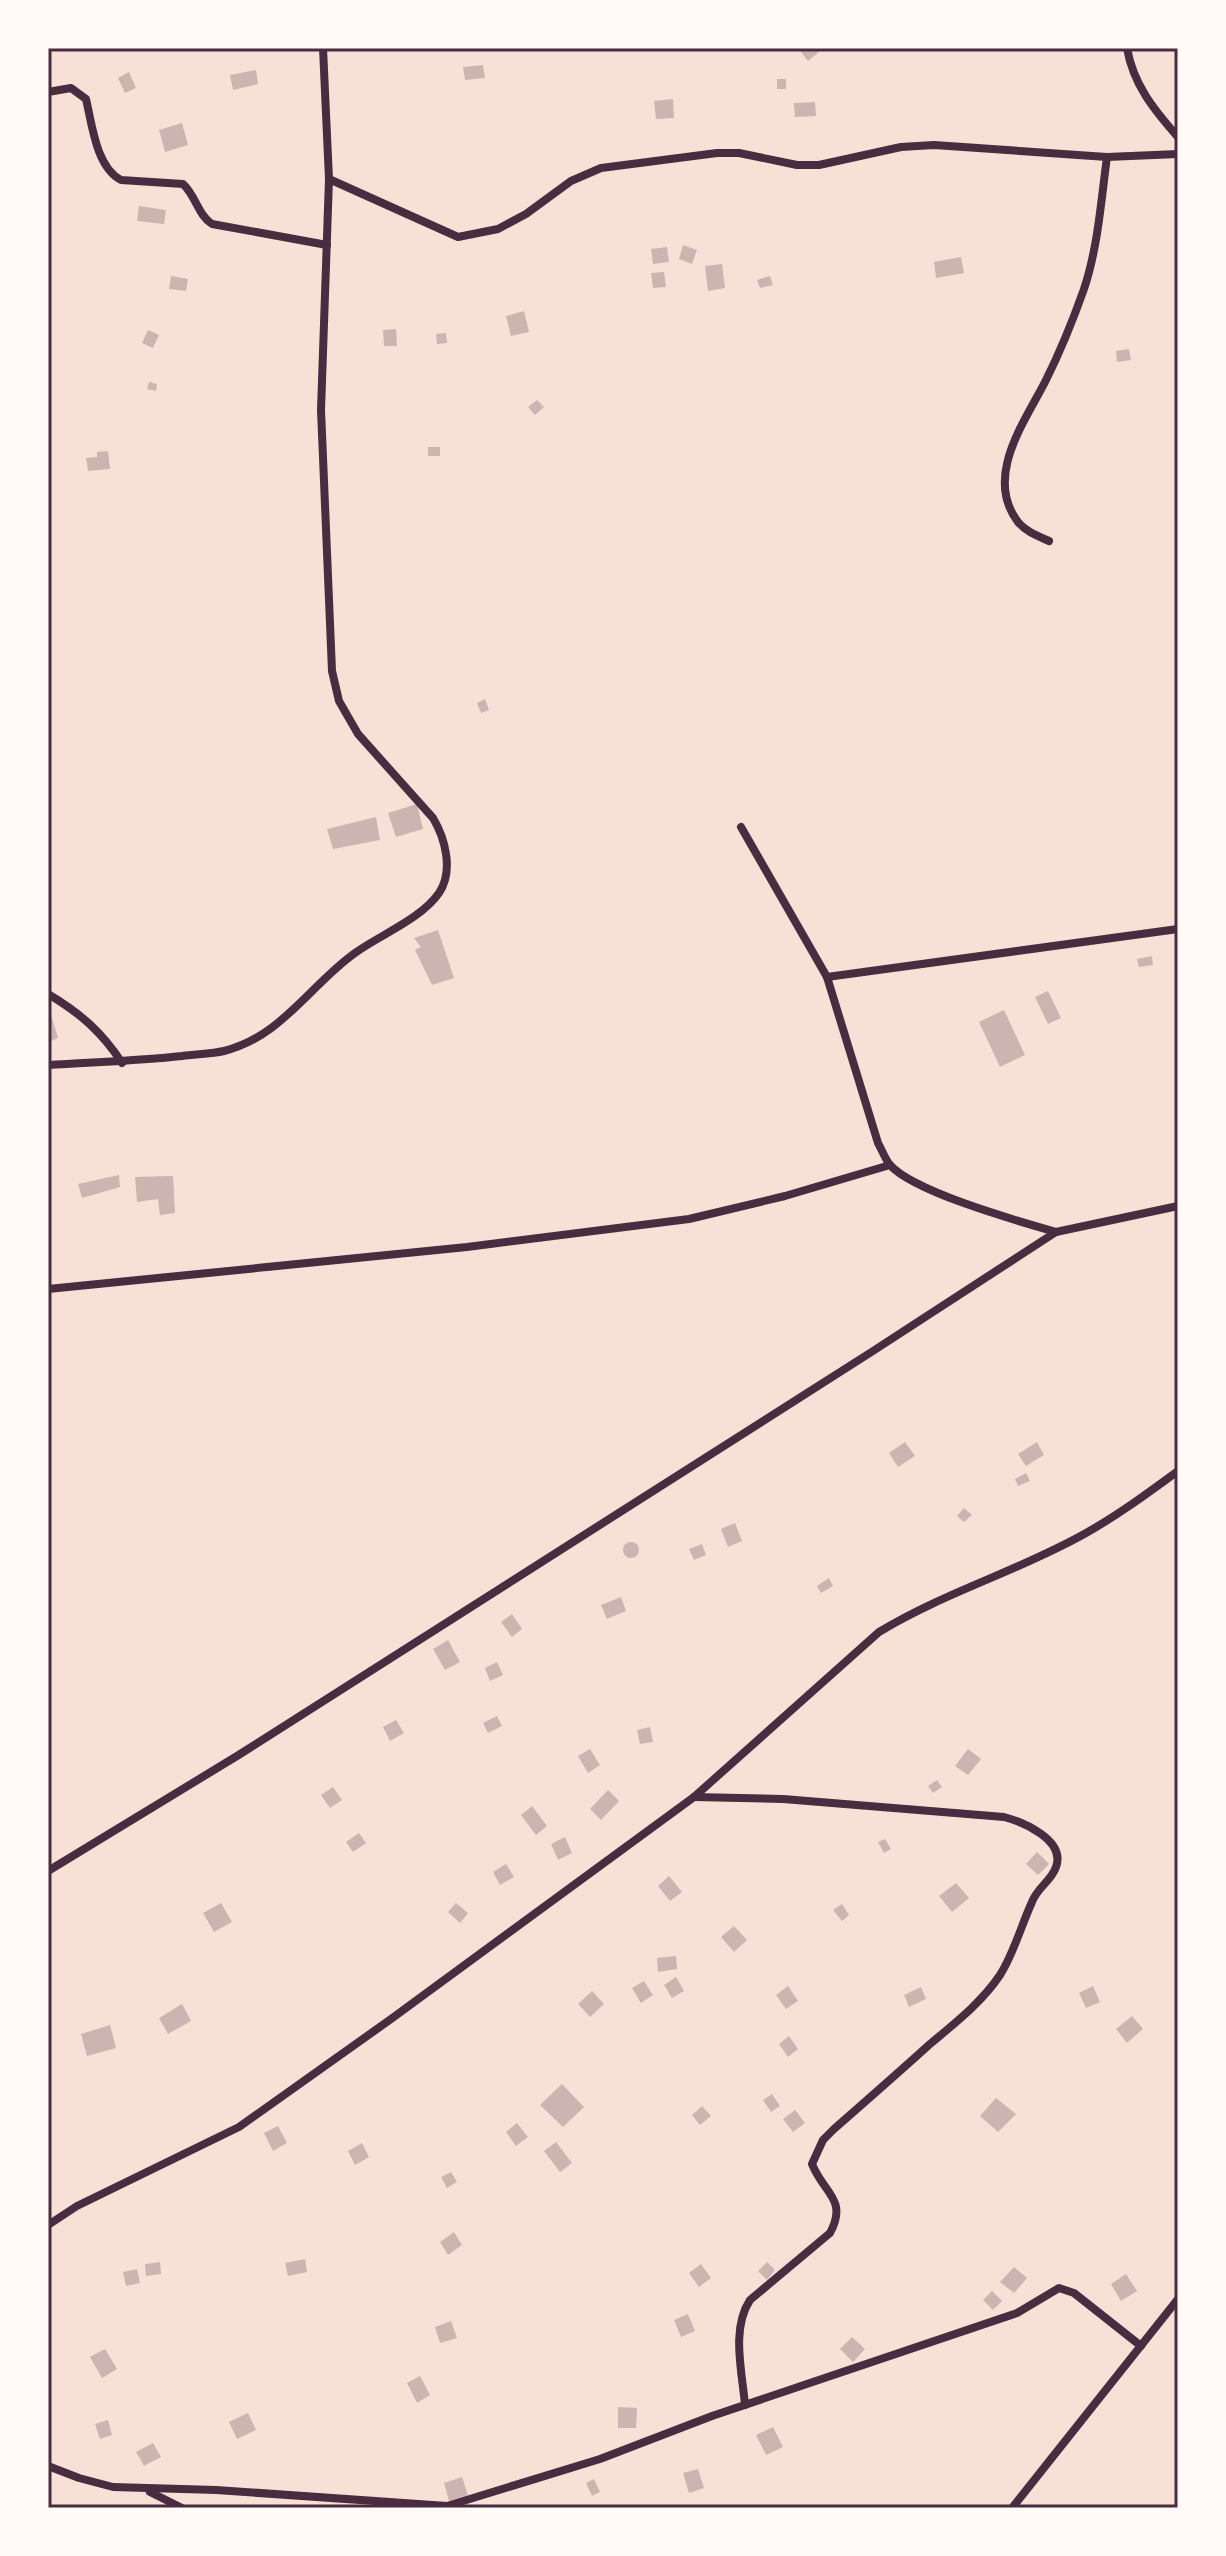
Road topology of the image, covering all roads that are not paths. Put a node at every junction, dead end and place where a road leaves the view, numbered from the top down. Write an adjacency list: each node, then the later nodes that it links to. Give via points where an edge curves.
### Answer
1 (323, 48): 7 (street)
2 (1127, 48): 4 (street, via 1141,89)
3 (48, 92): 8 (street, via 71,88 86,99 99,149 115,177 183,184 212,224)
4 (1178, 137)
5 (1178, 154): 6 (street)
6 (1107, 157): 7 (street, via 963,145 901,147 819,165 739,153 703,155 601,168 571,181 498,229 458,237); 9 (street, via 1085,287 1007,460 1009,503 1018,522)
7 (329, 179): 8 (street)
8 (327, 245): 14 (street, via 321,410 332,671 339,701 358,734 442,834 445,876 439,893 415,915 353,955 255,1040 224,1051)
9 (1049, 541)
10 (741, 827): 12 (street)
11 (1178, 929): 12 (street)
12 (827, 977): 16 (street, via 878,1143)
13 (48, 994): 14 (street, via 92,1024)
14 (122, 1063): 15 (street)
15 (48, 1065)
16 (890, 1165): 18 (street, via 983,1210); 19 (street, via 689,1219)
17 (1178, 1206): 18 (street)
18 (1056, 1232): 22 (street, via 264,1739)
19 (48, 1289)
20 (1178, 1471): 21 (street, via 1084,1534 879,1632)
21 (694, 1797): 23 (street, via 239,2127); 26 (street, via 1004,1817 1042,1833 1058,1859 1033,1897 998,1978 974,2006 834,2129 816,2153 812,2164 838,2208 838,2218 830,2233 750,2300 743,2312 739,2325)
22 (48, 1871)
23 (48, 2225)
24 (1178, 2299): 25 (street)
25 (1141, 2346): 26 (street, via 1074,2293 1059,2288 1017,2313); 30 (street)
26 (745, 2405): 28 (street, via 600,2459 447,2506)
27 (48, 2466): 28 (street, via 113,2487)
28 (146, 2489): 29 (street)
29 (182, 2508)
30 (1012, 2508)

